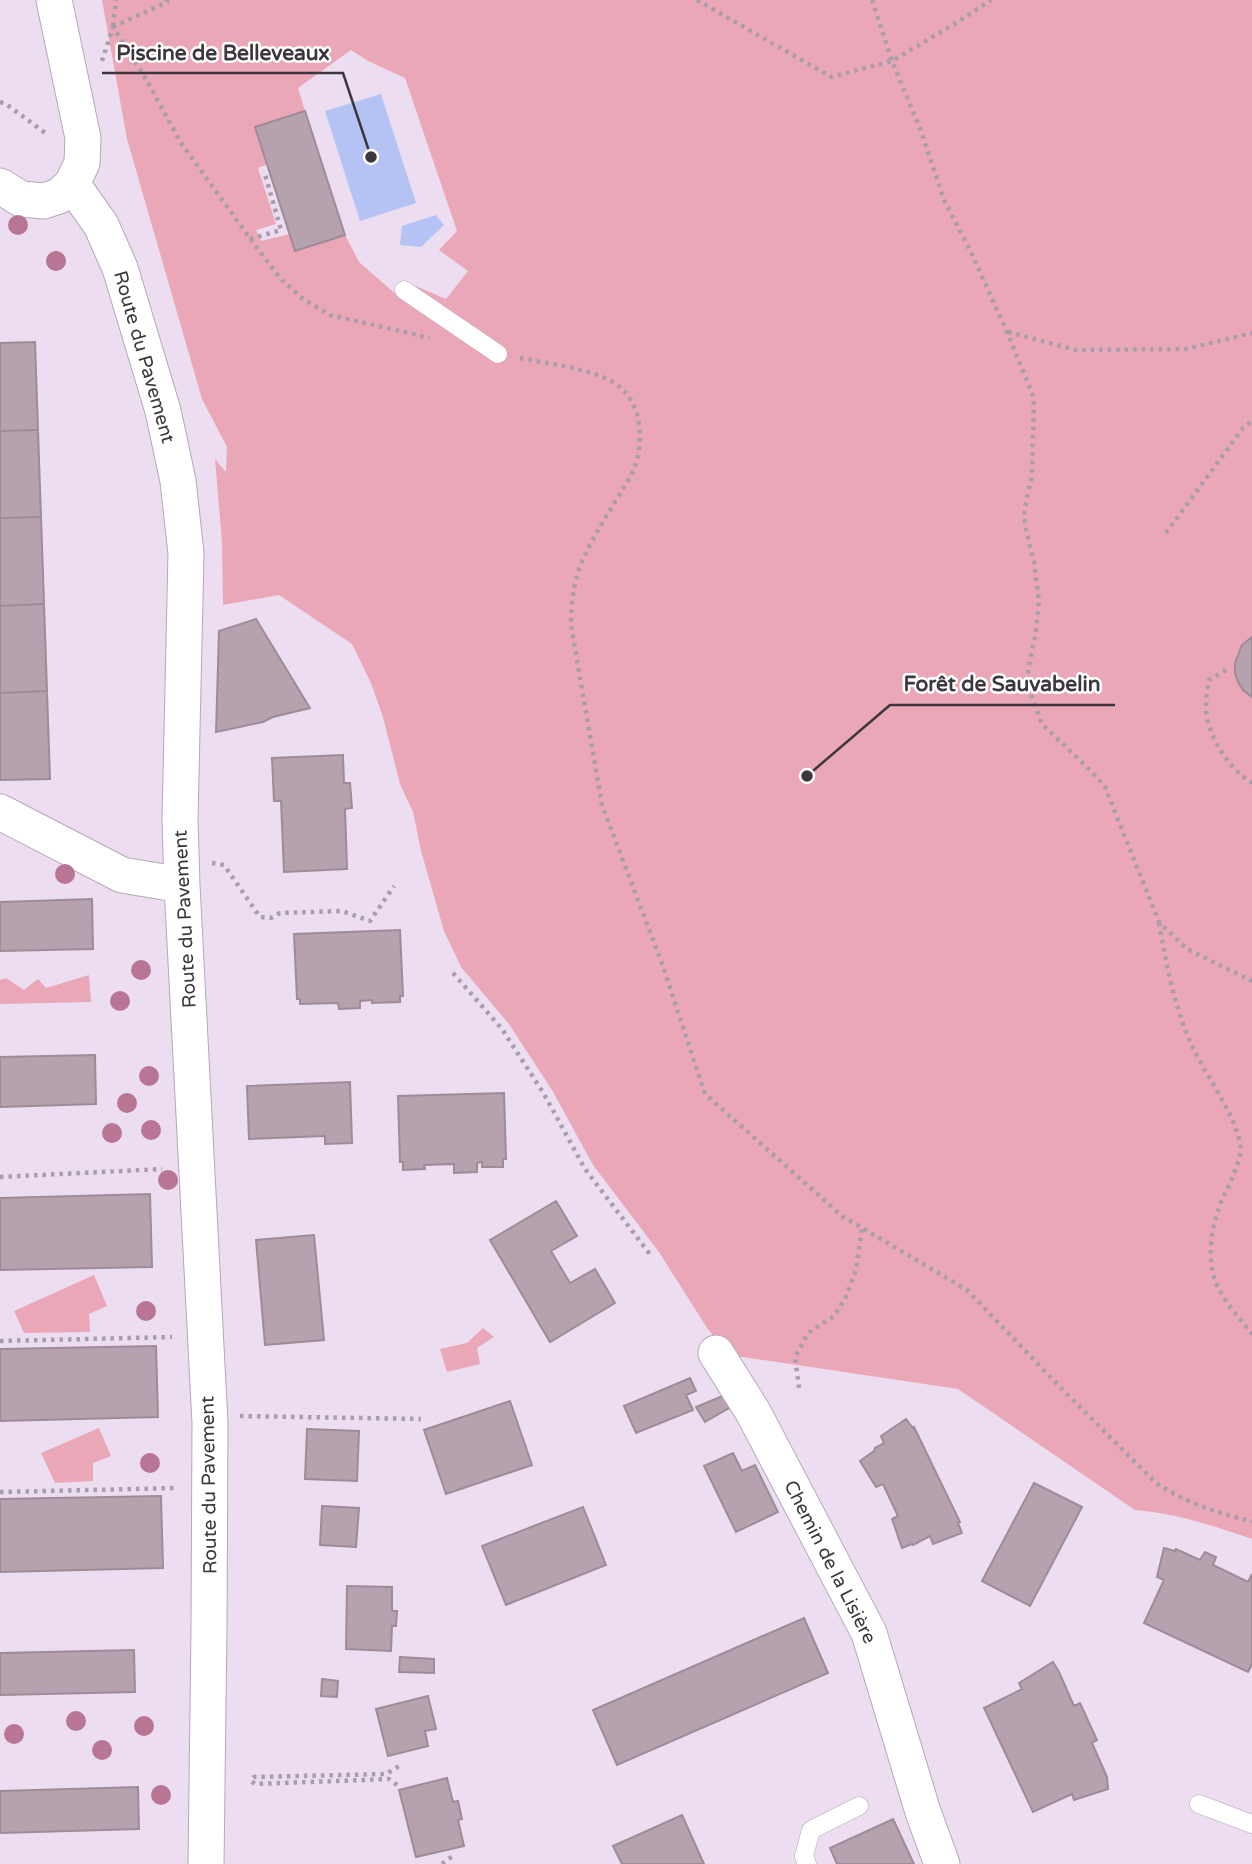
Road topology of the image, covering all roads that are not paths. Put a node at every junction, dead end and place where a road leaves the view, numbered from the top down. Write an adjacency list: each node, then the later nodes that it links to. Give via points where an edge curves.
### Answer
1 (54, 0): 2 (street, via 83,138 82,163)
2 (72, 184): 3 (street, via 59,196 44,201 21,199); 7 (street, Route du Pavement, via 101,225 120,268 163,411 178,481 187,553)
3 (0, 186)
4 (404, 290): 5 (lane)
5 (498, 354)
6 (0, 812): 7 (street, via 122,875)
7 (182, 885): 12 (street, Route du Pavement, via 210,1423)
8 (716, 1353): 14 (street, Chemin de la Lisière, via 753,1412 869,1633)
9 (1199, 1804): 11 (lane)
10 (859, 1806): 13 (lane, via 811,1830 804,1856)
11 (1252, 1824)
12 (206, 1864)
13 (807, 1864)
14 (942, 1864)

